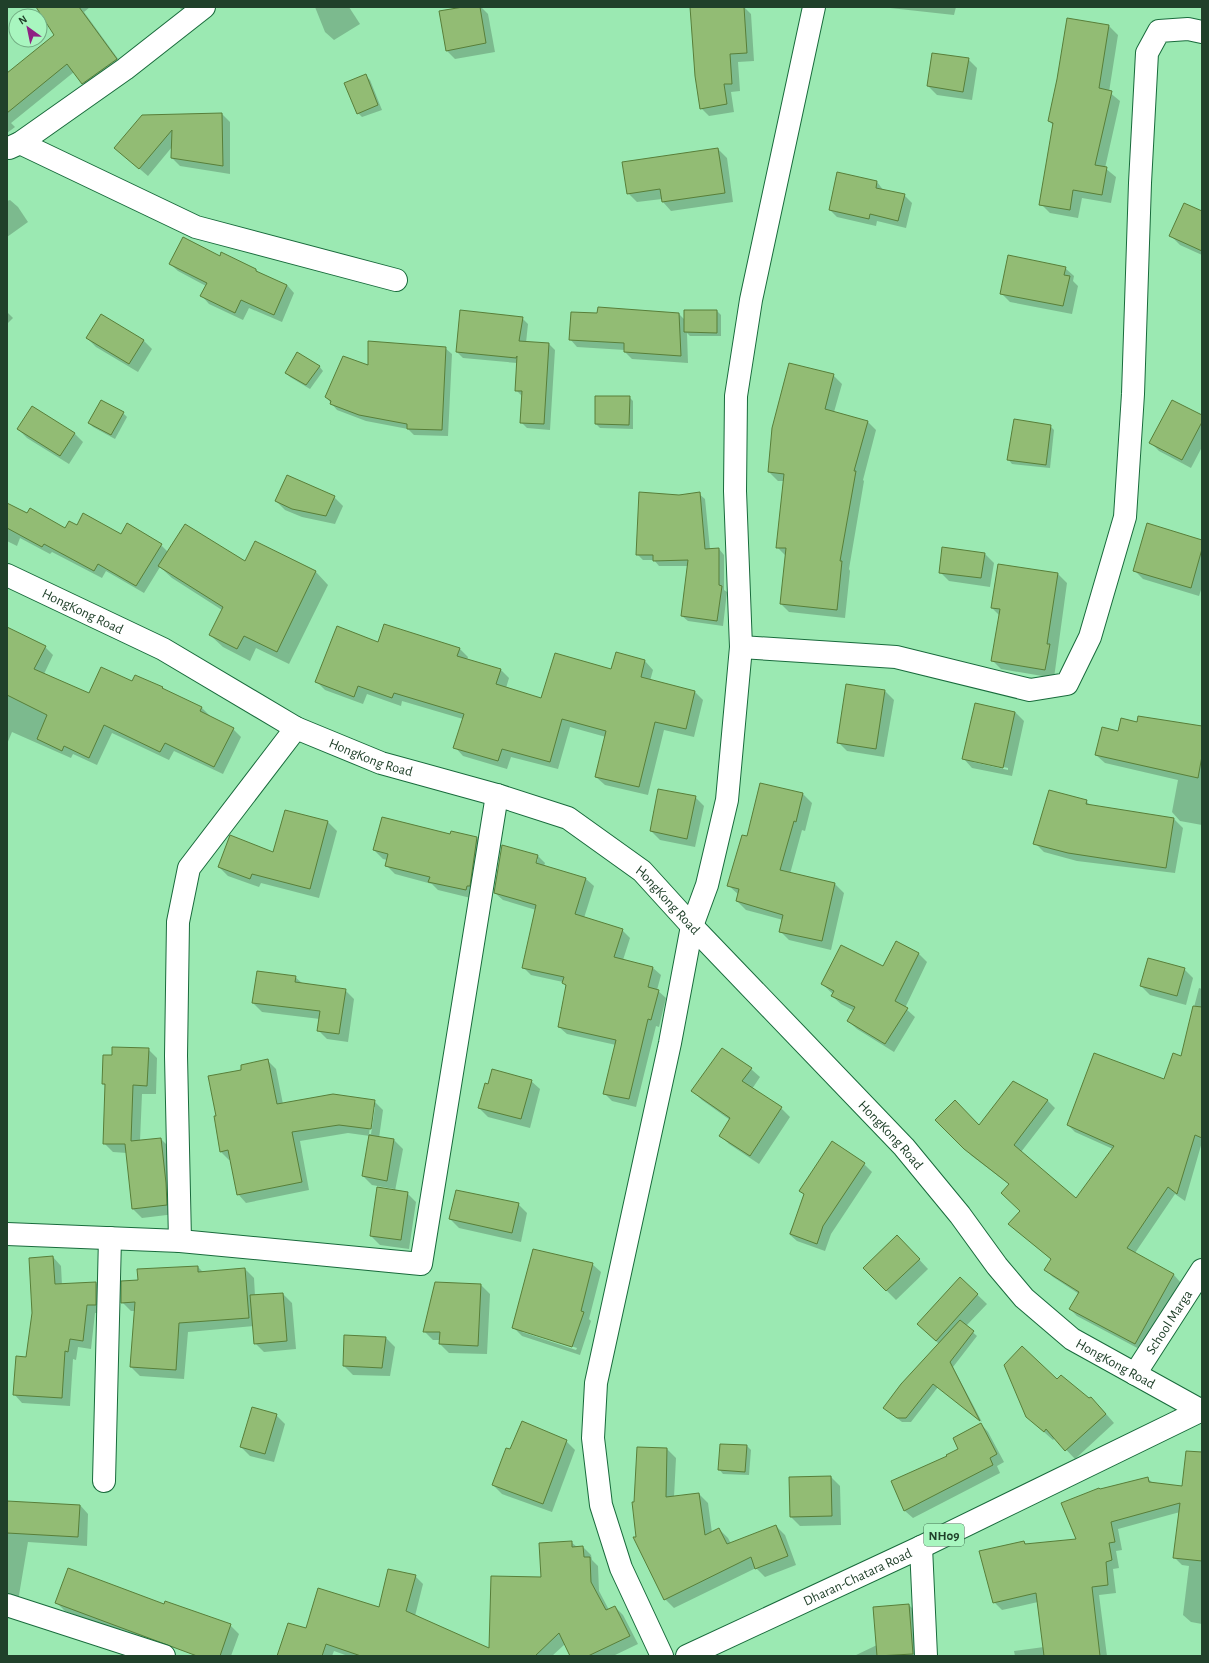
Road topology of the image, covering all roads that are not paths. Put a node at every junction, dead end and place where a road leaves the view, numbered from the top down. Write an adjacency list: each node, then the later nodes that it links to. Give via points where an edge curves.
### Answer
1 (204, 7): 4 (street, via 125,69)
2 (814, 7): 7 (street, via 751,300 736,396 735,490)
3 (1202, 32): 7 (street, via 1188,29 1159,31 1148,53 1125,517 1090,638 1067,684 1030,690 896,657)
4 (14, 146): 5 (street, via 196,227)
5 (396, 280)
6 (7, 575): 8 (street, HongKong Road, via 163,649)
7 (741, 647): 10 (street, via 727,800 707,885)
8 (296, 728): 9 (street, HongKong Road, via 381,763); 13 (street, via 189,868 178,922 176,1056)
9 (497, 795): 10 (street, HongKong Road, via 568,818 642,871); 13 (street, via 421,1264)
10 (692, 926): 15 (street, HongKong Road, via 904,1147 1024,1298 1072,1339); 21 (street, via 670,1043 596,1383 593,1438 601,1506 619,1561)
11 (7, 1234): 12 (street)
12 (110, 1238): 13 (street); 17 (street)
13 (180, 1241)
14 (1202, 1270): 15 (street, School Marga)
15 (1135, 1374): 16 (street, HongKong Road)
16 (1201, 1411): 18 (street, Dharan-Chatara Road / NH09)
17 (104, 1481)
18 (921, 1547): 22 (street, Dharan-Chatara Road / NH09); 23 (street)
19 (7, 1605): 20 (street)
20 (164, 1656)
21 (662, 1656)
22 (687, 1656)
23 (926, 1656)

